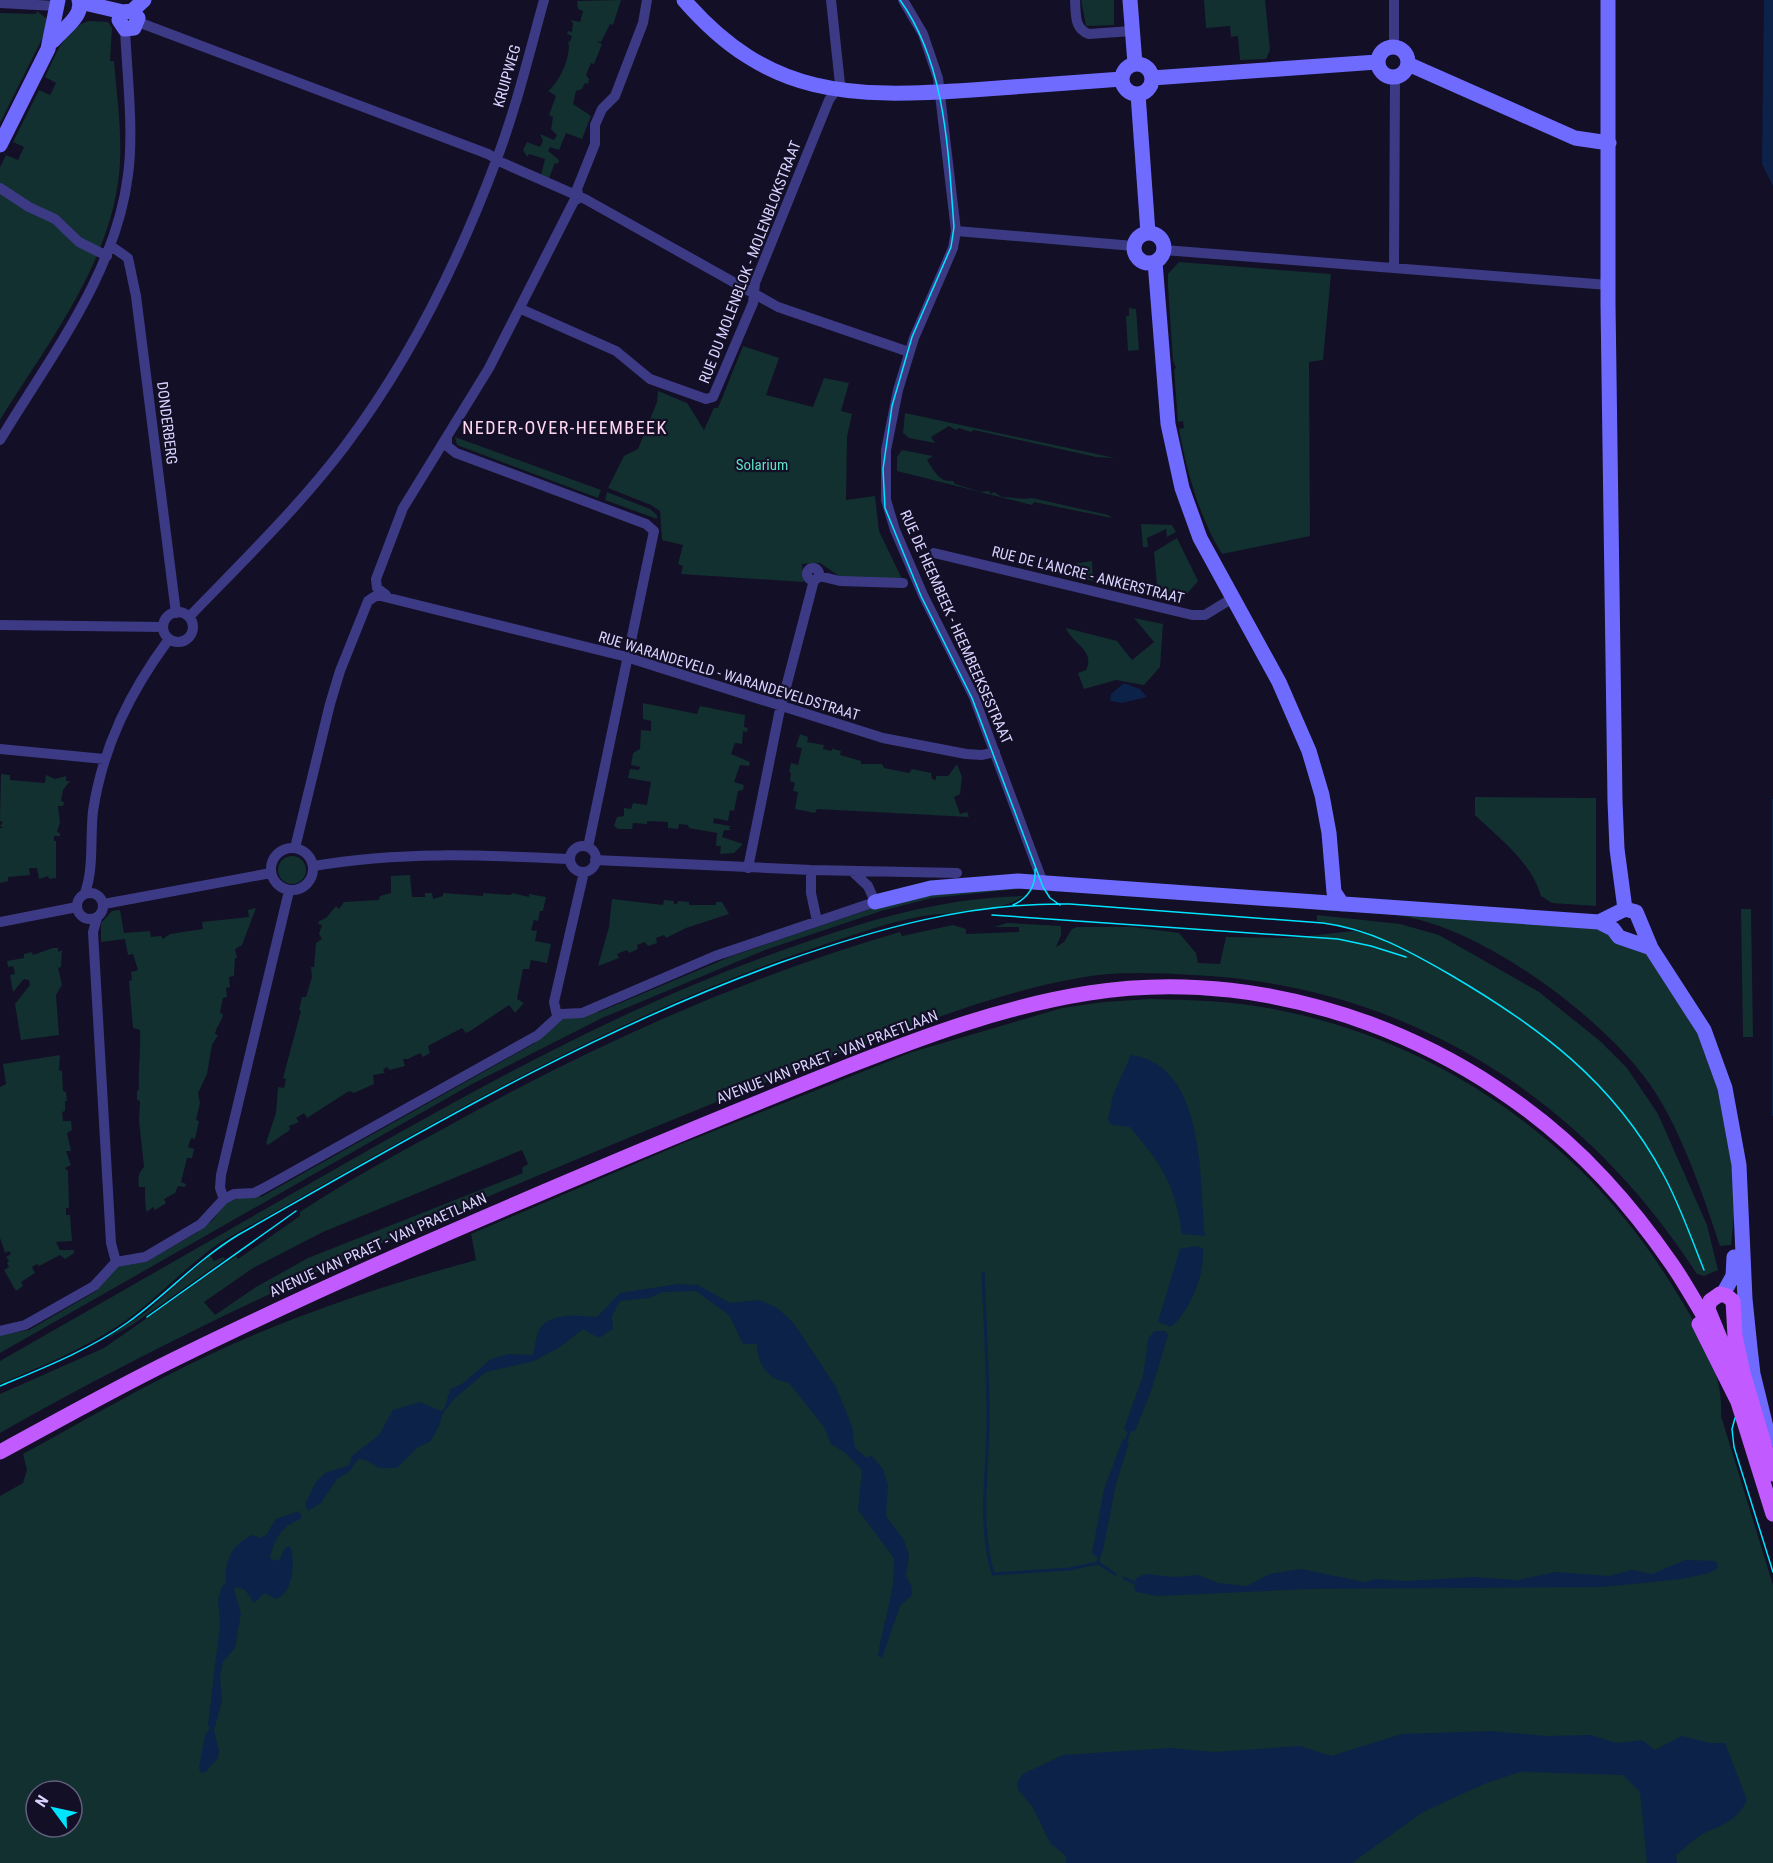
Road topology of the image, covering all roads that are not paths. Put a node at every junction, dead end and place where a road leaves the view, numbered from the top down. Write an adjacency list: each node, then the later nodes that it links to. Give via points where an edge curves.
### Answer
1 (544, 0): 28 (street, KRUIPWEG)
2 (647, 0): 30 (street, via 643,23 615,96 602,109 595,125 595,144 577,189)
3 (684, 0): 23 (street, via 710,29 748,58 780,75)
4 (831, 0): 23 (street, RUE DU MOLENBLOK - MOLENBLOKSTRAAT, via 841,80)
5 (903, 0): 24 (street, RUE DE HEEMBEEK - HEEMBEEKSESTRAAT, via 923,34)
6 (1075, 0): 14 (street, via 1078,25 1083,31)
7 (1130, 0): 14 (street)
8 (1394, 0): 15 (street)
9 (1608, 0): 26 (street)
10 (0, 3): 11 (street)
11 (56, 7): 12 (street, via 61,20); 16 (street)
12 (77, 9): 13 (street); 16 (street)
13 (130, 15): 28 (street); 34 (street, via 130,158 124,202)
14 (1132, 31): 18 (street)
15 (1394, 46): 17 (street, via 1382,51); 19 (street, via 1403,50)
16 (48, 48): 27 (street)
17 (1377, 62): 20 (street, via 1381,72); 21 (street)
18 (1135, 64): 21 (street, via 1146,67); 22 (street, via 1124,70)
19 (1408, 64): 20 (street); 26 (street, via 1575,138)
20 (1395, 77): 36 (street)
21 (1152, 78): 25 (street, via 1149,87)
22 (1122, 79): 24 (street); 25 (street, via 1128,91)
23 (836, 91): 24 (street); 38 (street, RUE DU MOLENBLOK - MOLENBLOKSTRAAT, via 829,100)
24 (940, 92): 31 (street, RUE DE HEEMBEEK - HEEMBEEKSESTRAAT)
25 (1138, 94): 32 (street)
26 (1609, 143): 37 (street)
27 (0, 145)
28 (496, 160): 30 (street); 48 (street, KRUIPWEG, via 434,302 360,425 289,516)
29 (0, 188): 34 (street, via 55,219 79,242)
30 (579, 198): 38 (street); 39 (street, via 574,201)
31 (956, 231): 33 (street); 40 (street, RUE DE HEEMBEEK - HEEMBEEKSESTRAAT, via 951,253)
32 (1148, 233): 33 (street, via 1138,238); 35 (street, via 1159,237)
33 (1134, 246): 35 (street, via 1136,256)
34 (109, 251): 42 (street, via 67,330); 47 (street, DONDERBERG, via 128,258 136,296)
35 (1155, 258): 36 (street); 46 (street, via 1156,412 1161,447 1186,529)
36 (1394, 268): 37 (street)
37 (1608, 285): 77 (street, via 1617,849)
38 (754, 293): 39 (street, RUE DU MOLENBLOK - MOLENBLOKSTRAAT, via 713,397 705,399 654,381 616,351); 40 (street, via 794,314)
39 (521, 309): 41 (street)
40 (909, 352): 55 (street, RUE DE HEEMBEEK - HEEMBEEKSESTRAAT, via 888,439 887,507 928,606 969,685)
41 (447, 438): 45 (street, via 399,517 376,579 377,588); 52 (street, via 447,446 456,453 652,528 654,537)
42 (0, 440)
43 (933, 553): 46 (street, RUE DE L'ANCRE - ANKERSTRAAT, via 1192,615 1204,615)
44 (903, 583): 53 (street, via 816,578)
45 (386, 595): 52 (street, RUE WARANDEVELD - WARANDEVELDSTRAAT); 58 (street, via 368,601 340,671)
46 (1228, 601): 72 (street, via 1300,754 1315,805 1323,856); 74 (street, via 1279,682 1309,751 1328,824 1334,892)
47 (176, 612): 48 (street); 50 (street, via 168,616)
48 (189, 617): 51 (street, via 193,629 189,637 182,642)
49 (0, 625): 50 (street)
50 (163, 627): 51 (street)
51 (169, 639): 56 (street, via 128,701)
52 (628, 658): 53 (street, RUE WARANDEVELD - WARANDEVELDSTRAAT); 57 (street)
53 (780, 707): 55 (street, RUE WARANDEVELD - WARANDEVELDSTRAAT, via 895,741 978,755); 62 (street)
54 (0, 749): 56 (street)
55 (995, 752): 68 (street, RUE DE HEEMBEEK - HEEMBEEKSESTRAAT)
56 (104, 759): 70 (street, via 93,810)
57 (588, 847): 59 (street, via 576,848); 60 (street)
58 (295, 848): 61 (street, via 309,856); 66 (street, via 277,855)
59 (570, 859): 61 (street, via 432,854); 65 (street, via 574,868)
60 (595, 860): 62 (street); 65 (street)
61 (314, 866): 69 (street, via 309,882 300,890)
62 (748, 868): 63 (street)
63 (811, 870): 64 (street); 78 (street)
64 (852, 871): 67 (street); 71 (street, via 868,886)
65 (584, 872): 83 (street, via 554,1002)
66 (271, 873): 69 (street, via 279,887); 73 (street)
67 (957, 873)
68 (1043, 883): 71 (street, via 955,885); 72 (street)
69 (289, 891): 85 (street, via 221,1174)
70 (90, 893): 73 (street); 75 (street, via 80,897)
71 (875, 902): 78 (street)
72 (1323, 903): 74 (street)
73 (104, 904): 76 (street, via 103,910)
74 (1342, 904): 77 (street)
75 (77, 907): 76 (street); 79 (street)
76 (91, 918): 87 (street, via 111,1244)
77 (1613, 919): 80 (street, via 1636,912); 81 (street, via 1619,936)
78 (817, 921): 83 (street, via 715,956 582,1013)
79 (0, 922)
80 (1641, 928): 81 (street); 82 (street)
81 (1629, 939): 82 (street)
82 (1651, 948): 84 (street, via 1691,1007 1717,1061 1734,1130)
83 (557, 1016): 85 (street, via 538,1035 260,1190)
84 (1740, 1188): 88 (street, via 1733,1276); 89 (street)
85 (224, 1199): 87 (street, via 204,1222 140,1258)
86 (1654, 1241): 88 (main road, AVENUE VAN PRAET - VAN PRAETLAAN, via 1672,1257 1694,1287); 91 (main road, AVENUE VAN PRAET - VAN PRAETLAAN); 92 (main road, AVENUE VAN PRAET - VAN PRAETLAAN); 94 (main road, AVENUE VAN PRAET - VAN PRAETLAAN, via 1602,1178 1527,1109 1453,1062 1397,1034 1330,1011 1262,996 1192,988 1106,991 1020,1008 905,1044 662,1142 253,1321)
87 (116, 1262): 90 (street, via 94,1286 25,1325)
88 (1718, 1296): 91 (main road, via 1708,1309); 91 (main road, via 1733,1301)
89 (1745, 1299): 91 (street); 93 (street, via 1753,1374 1768,1435)
90 (0, 1331)
91 (1727, 1337): 92 (main road); 93 (main road)
92 (1738, 1402): 96 (main road, AVENUE VAN PRAET - VAN PRAETLAAN)
93 (1765, 1446): 95 (main road)
94 (0, 1452)
95 (1773, 1474)
96 (1773, 1514)

